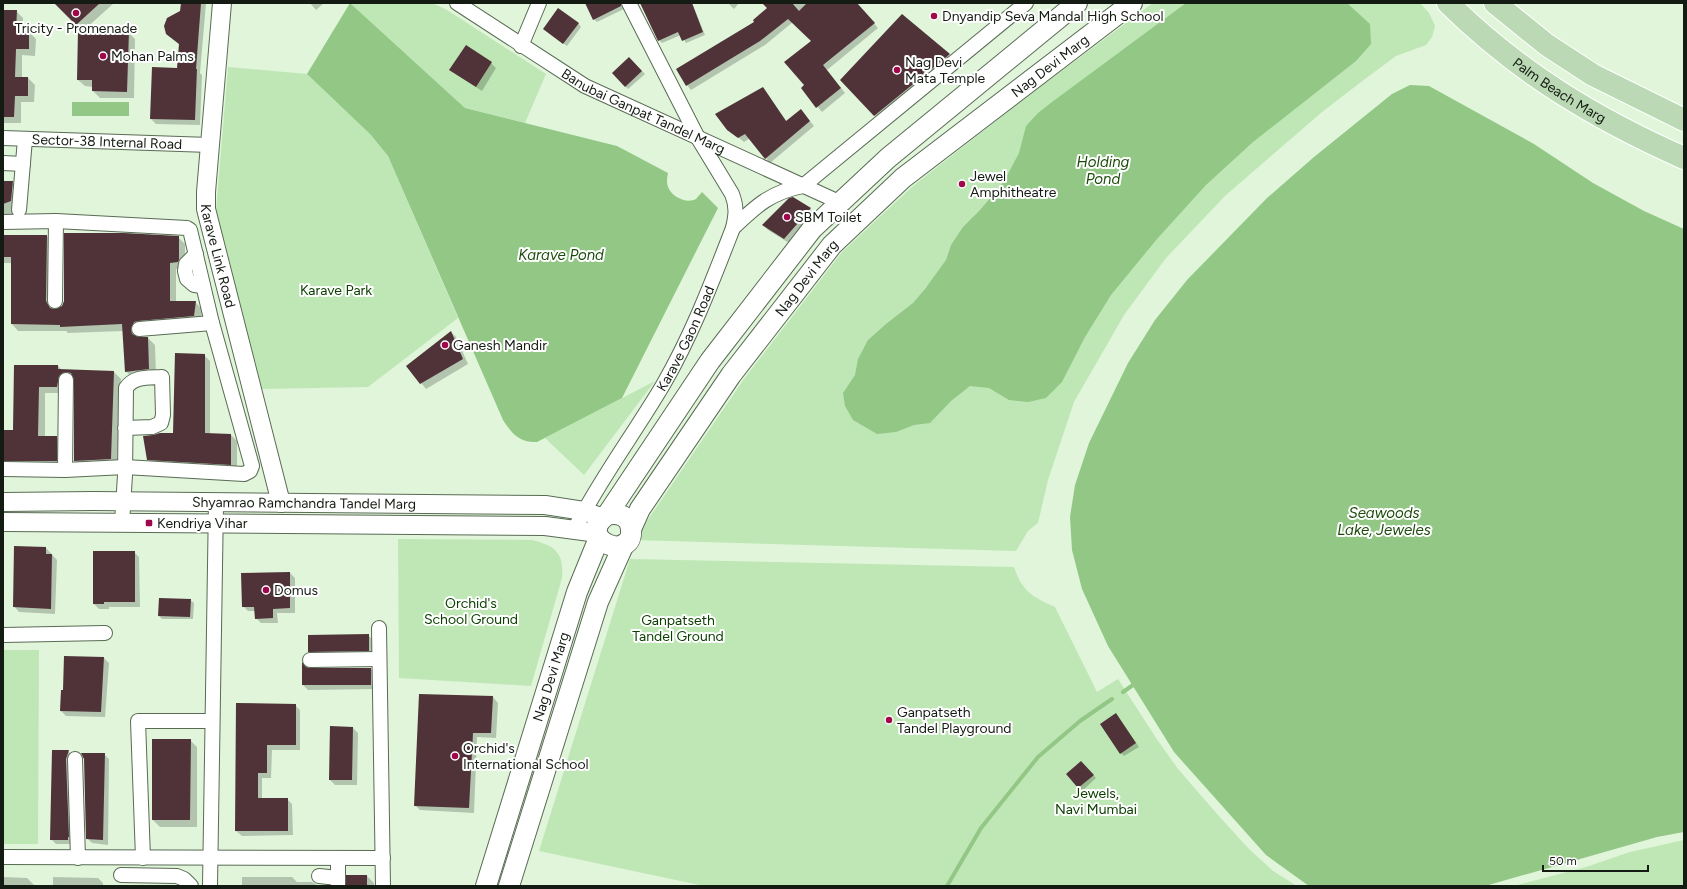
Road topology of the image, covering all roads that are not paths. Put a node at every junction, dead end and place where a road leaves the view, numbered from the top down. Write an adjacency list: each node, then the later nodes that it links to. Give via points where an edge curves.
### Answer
1 (222, 3): 16 (street, Karave Link Road)
2 (457, 3): 11 (street, Banubai Ganpat Tandel Marg)
3 (539, 3): 11 (street)
4 (629, 3): 14 (street, Karave Gaon Road)
5 (1026, 3): 20 (street)
6 (1132, 3): 10 (main road, Nag Devi Marg)
7 (1448, 3): 17 (main road, Palm Beach Marg, via 1527,71 1576,104)
8 (1494, 3): 12 (main road, Palm Beach Marg, via 1547,46 1593,75)
9 (1072, 5): 10 (main road); 21 (main road, Nag Devi Marg)
10 (1101, 27): 44 (main road, Nag Devi Marg, via 903,178 832,245 731,374 640,508)
11 (521, 46): 14 (street, Banubai Ganpat Tandel Marg, via 584,86)
12 (1684, 120)
13 (3, 138): 15 (street, Sector-38 Internal Road)
14 (698, 138): 20 (street, Banubai Ganpat Tandel Marg); 25 (street, Karave Gaon Road, via 736,204)
15 (25, 139): 16 (street, Sector-38 Internal Road); 19 (street)
16 (210, 145): 37 (street, Karave Link Road, via 206,209)
17 (1684, 158)
18 (3, 164): 19 (street)
19 (23, 164): 22 (street)
20 (803, 186): 21 (street, Banubai Ganpat Tandel Marg); 25 (street, via 785,189 768,198)
21 (839, 202): 42 (main road, Nag Devi Marg, via 812,229 710,361)
22 (18, 210)
23 (56, 221): 24 (street); 26 (street); 27 (street, via 187,228 191,233)
24 (3, 222)
25 (733, 228): 38 (street, Karave Gaon Road, via 698,318 666,378)
26 (55, 301)
27 (212, 323): 28 (street); 31 (street, via 252,466 250,471 244,474)
28 (140, 329)
29 (66, 380): 33 (street)
30 (126, 428): 31 (street)
31 (125, 468): 33 (street); 34 (street)
32 (3, 469): 33 (street)
33 (65, 470)
34 (123, 501): 35 (street, Shyamrao Ramchandra Tandel Marg); 36 (street, Shyamrao Ramchandra Tandel Marg); 40 (street)
35 (3, 502)
36 (216, 502): 37 (street, Shyamrao Ramchandra Tandel Marg); 41 (street)
37 (281, 503): 38 (street, Shyamrao Ramchandra Tandel Marg, via 545,505)
38 (584, 511): 42 (street, Shyamrao Ramchandra Tandel Marg); 43 (street, Karave Gaon Road)
39 (3, 522): 40 (street, Shyamrao Ramchandra Tandel Marg)
40 (122, 523): 41 (street, Shyamrao Ramchandra Tandel Marg)
41 (216, 524): 43 (street, Shyamrao Ramchandra Tandel Marg, via 545,526); 50 (street)
42 (602, 526): 43 (street, Shyamrao Ramchandra Tandel Marg); 44 (main road, via 602,542 613,547); 44 (main road, via 618,514 623,516 630,524); 65 (main road, Nag Devi Marg, via 577,592)
43 (574, 530)
44 (627, 537): 66 (main road, Nag Devi Marg, via 598,602)
45 (379, 628): 48 (street)
46 (106, 634): 47 (street)
47 (3, 636)
48 (379, 659): 49 (street); 58 (street)
49 (310, 660)
50 (212, 721): 55 (street, via 138,721); 56 (street)
51 (75, 759): 53 (street)
52 (3, 857): 53 (street)
53 (78, 858): 54 (street)
54 (123, 858): 55 (street); 60 (street)
55 (143, 858): 56 (street)
56 (210, 858): 57 (street); 63 (street)
57 (338, 858): 58 (street); 61 (street)
58 (383, 858): 64 (street)
59 (319, 876): 61 (street)
60 (120, 880): 62 (street, via 177,876)
61 (338, 882)
62 (192, 886)
63 (210, 886)
64 (383, 886)
65 (486, 886)
66 (509, 886)

